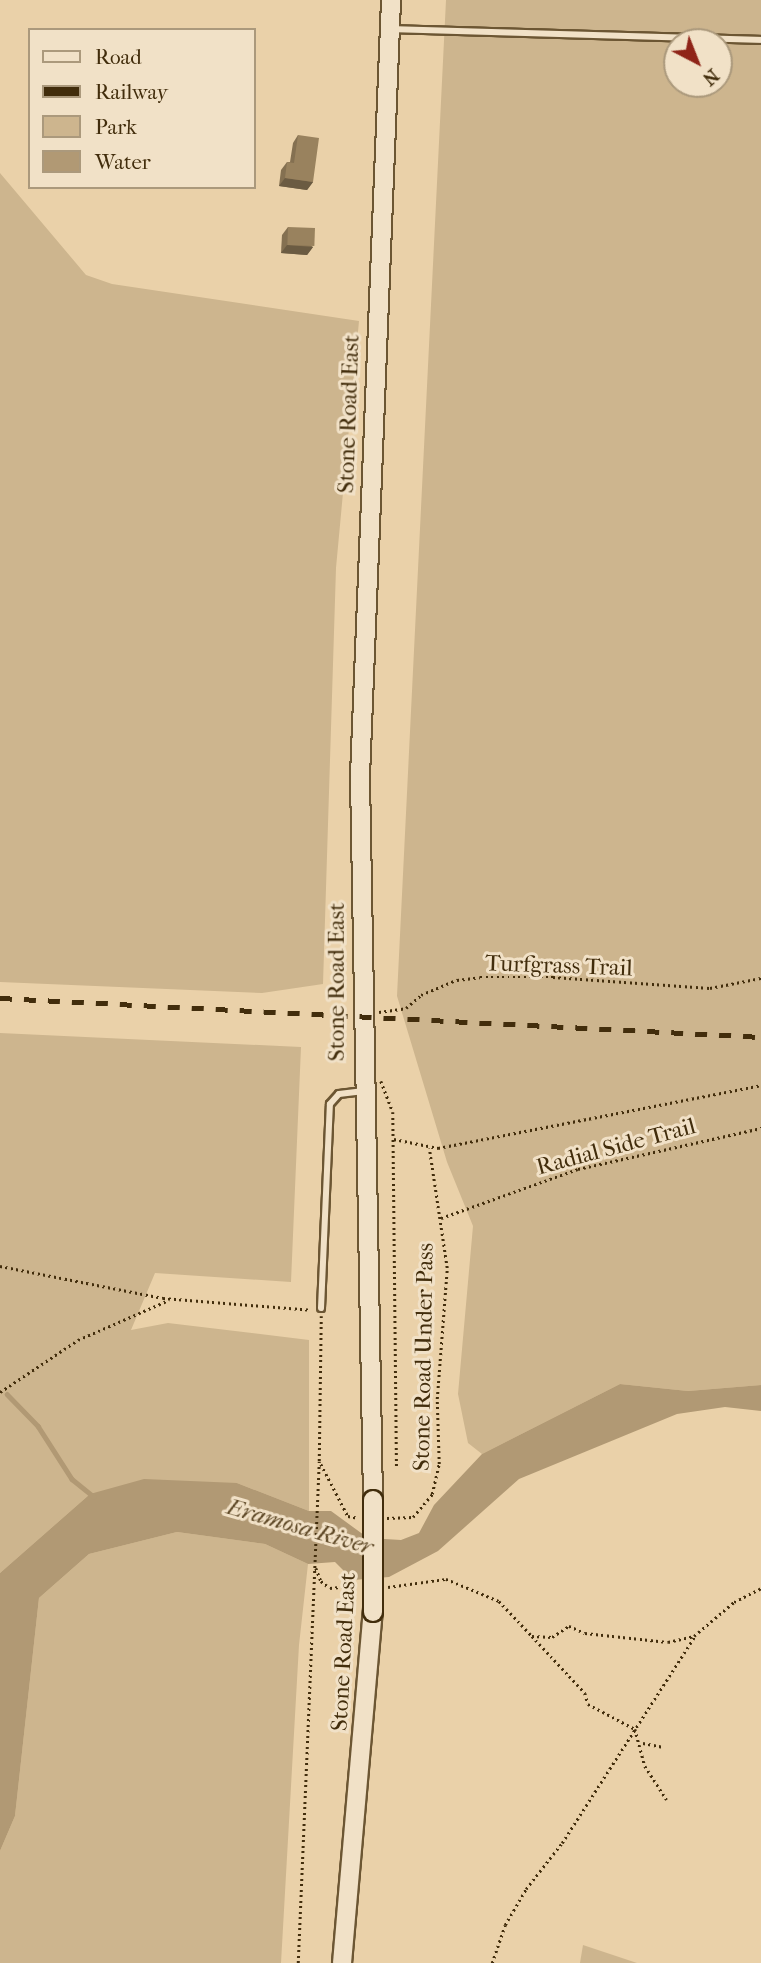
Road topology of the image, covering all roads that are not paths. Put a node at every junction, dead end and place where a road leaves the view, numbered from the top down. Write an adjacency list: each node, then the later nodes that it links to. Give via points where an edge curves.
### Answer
1 (391, 0): 2 (main road, Stone Road East)
2 (390, 29): 3 (lane); 4 (main road, Stone Road East, via 360,776)
3 (761, 40)
4 (362, 1091): 5 (lane, via 339,1094 330,1104); 6 (main road, Stone Road East, bridge, via 373,1612)
5 (321, 1308)
6 (342, 1963)

